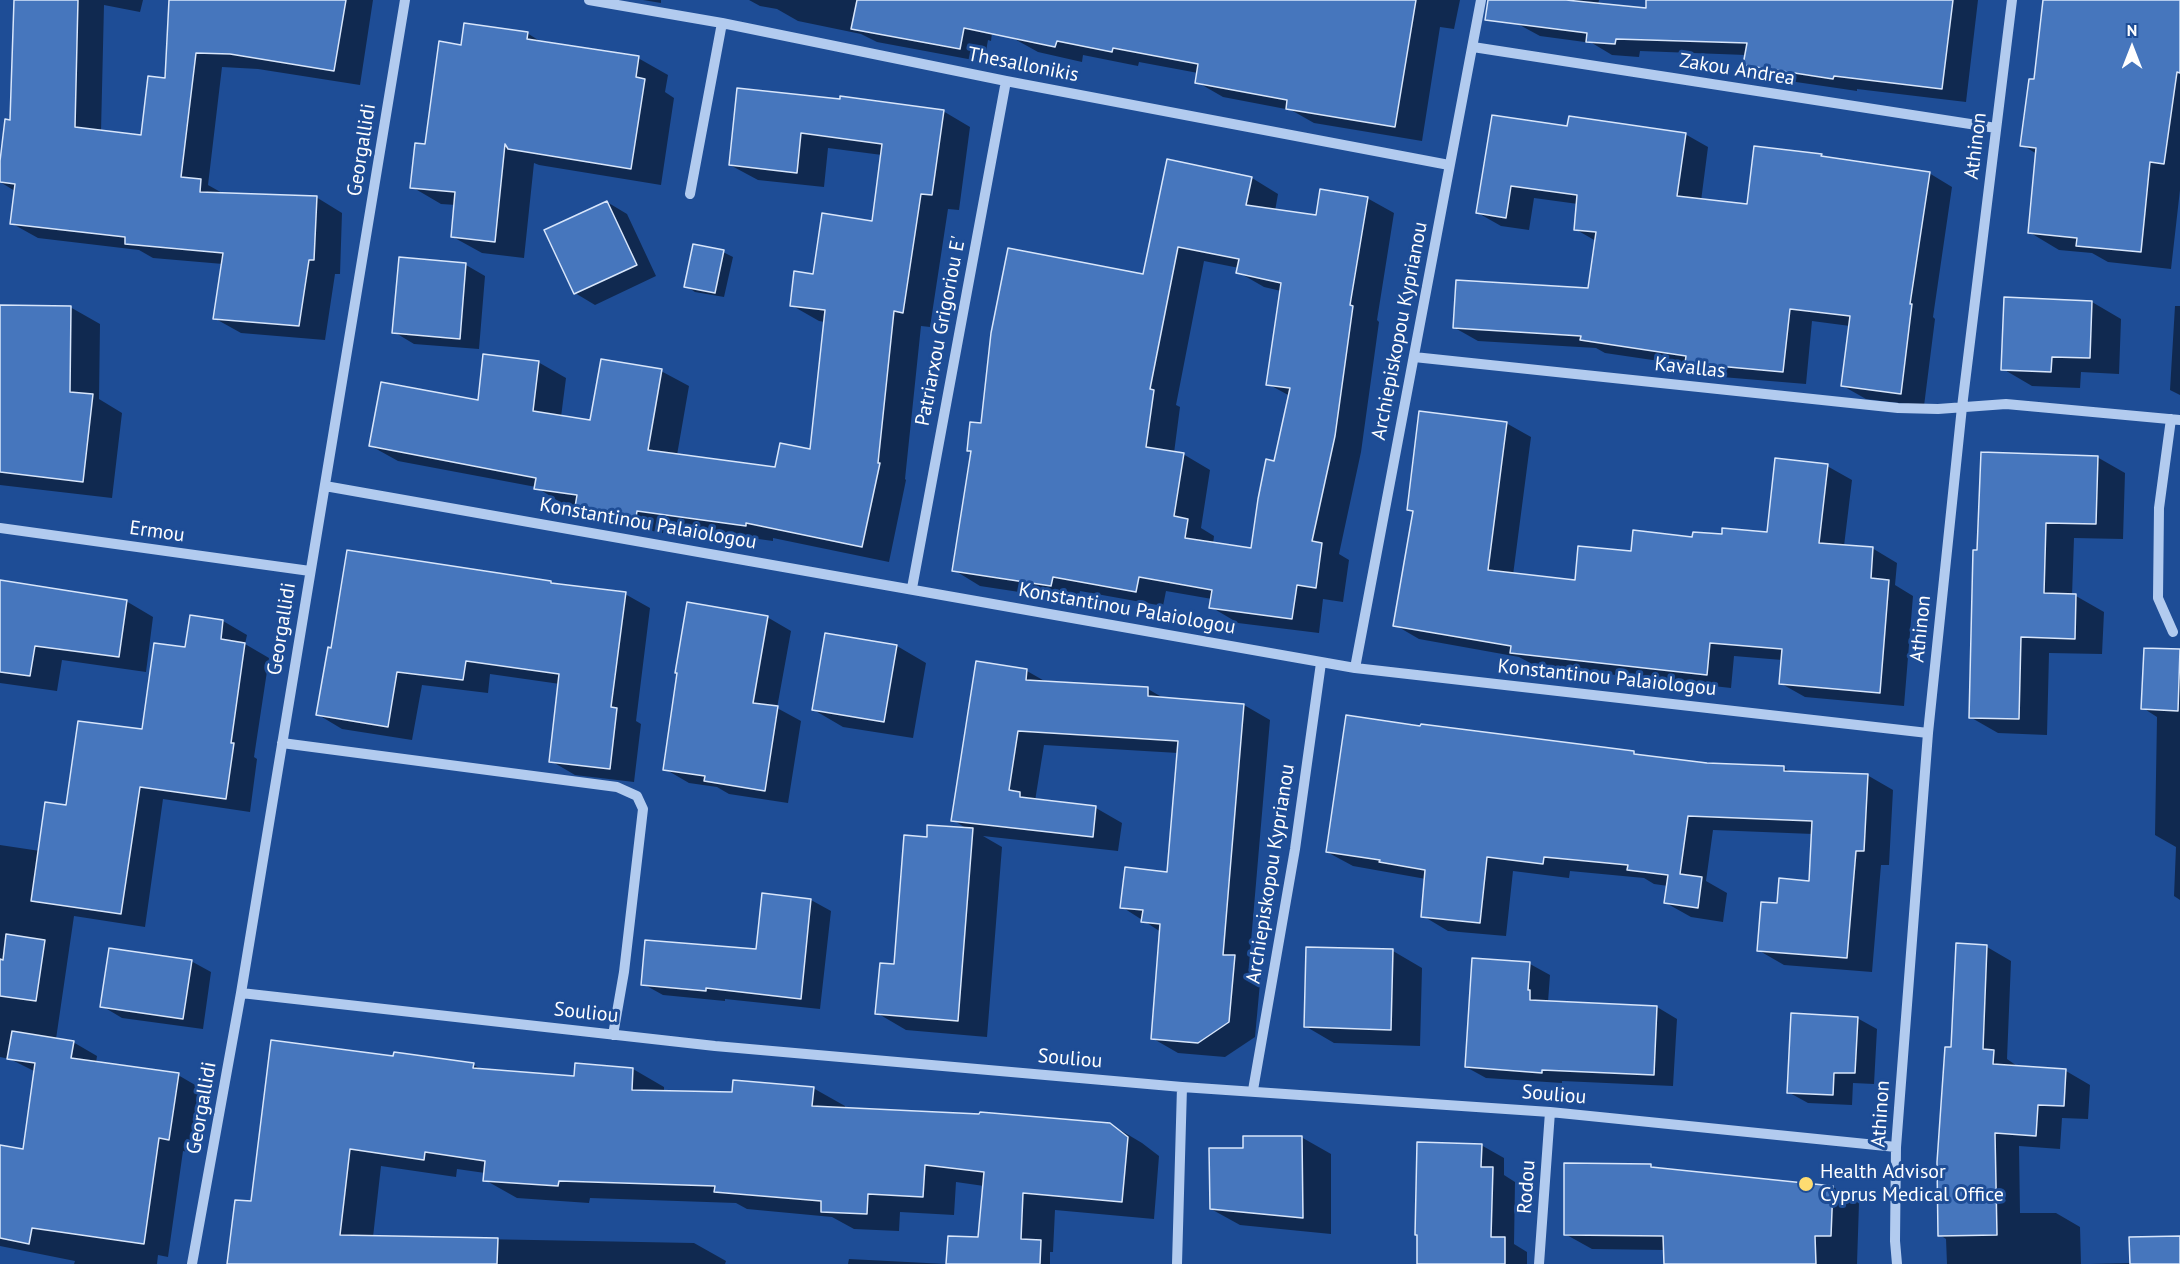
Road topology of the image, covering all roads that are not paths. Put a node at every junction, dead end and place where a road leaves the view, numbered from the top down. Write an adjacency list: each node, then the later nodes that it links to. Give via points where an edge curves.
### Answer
1 (405, 0): 14 (street, Georgallidi)
2 (590, 0): 5 (street, Thesallonikis)
3 (1481, 0): 6 (street, Archiepiskopou Kyprianou)
4 (2012, 0): 8 (street, Athinon)
5 (722, 24): 7 (street, Thesallonikis); 10 (street)
6 (1473, 47): 8 (street, Zakou Andrea); 9 (street, Archiepiskopou Kyprianou)
7 (1006, 81): 9 (street, Thesallonikis); 17 (street, Patriarxou Grigoriou E')
8 (1996, 128): 12 (street, Athinon)
9 (1449, 165): 11 (street, Archiepiskopou Kyprianou)
10 (690, 194)
11 (1414, 357): 12 (street, Kavallas, via 1898,408); 20 (street, Archiepiskopou Kyprianou)
12 (1962, 407): 13 (street, Kavallas, via 2006,404); 21 (street, Athinon)
13 (2176, 420): 18 (street, via 2159,508 2158,598)
14 (325, 486): 16 (street, Georgallidi); 17 (street, Konstantinou Palaiologou)
15 (0, 528): 16 (street, Ermou)
16 (310, 571): 22 (street, Georgallidi)
17 (912, 588): 19 (street, Konstantinou Palaiologou)
18 (2173, 632)
19 (1321, 663): 20 (street, Konstantinou Palaiologou); 26 (street, Archiepiskopou Kyprianou, via 1295,849)
20 (1355, 668): 21 (street, Konstantinou Palaiologou)
21 (1928, 733): 28 (street, Athinon)
22 (282, 743): 23 (street, Georgallidi); 24 (street, via 617,787 637,796 643,809)
23 (242, 993): 24 (street, Souliou); 29 (street, Georgallidi)
24 (613, 1035): 25 (street, Souliou)
25 (1182, 1087): 26 (street, Souliou); 30 (street)
26 (1253, 1090): 27 (street, Souliou)
27 (1550, 1112): 28 (street, Souliou); 31 (street, Rodou)
28 (1896, 1147): 32 (street, Athinon)
29 (192, 1264)
30 (1177, 1264)
31 (1539, 1264)
32 (1897, 1264)

